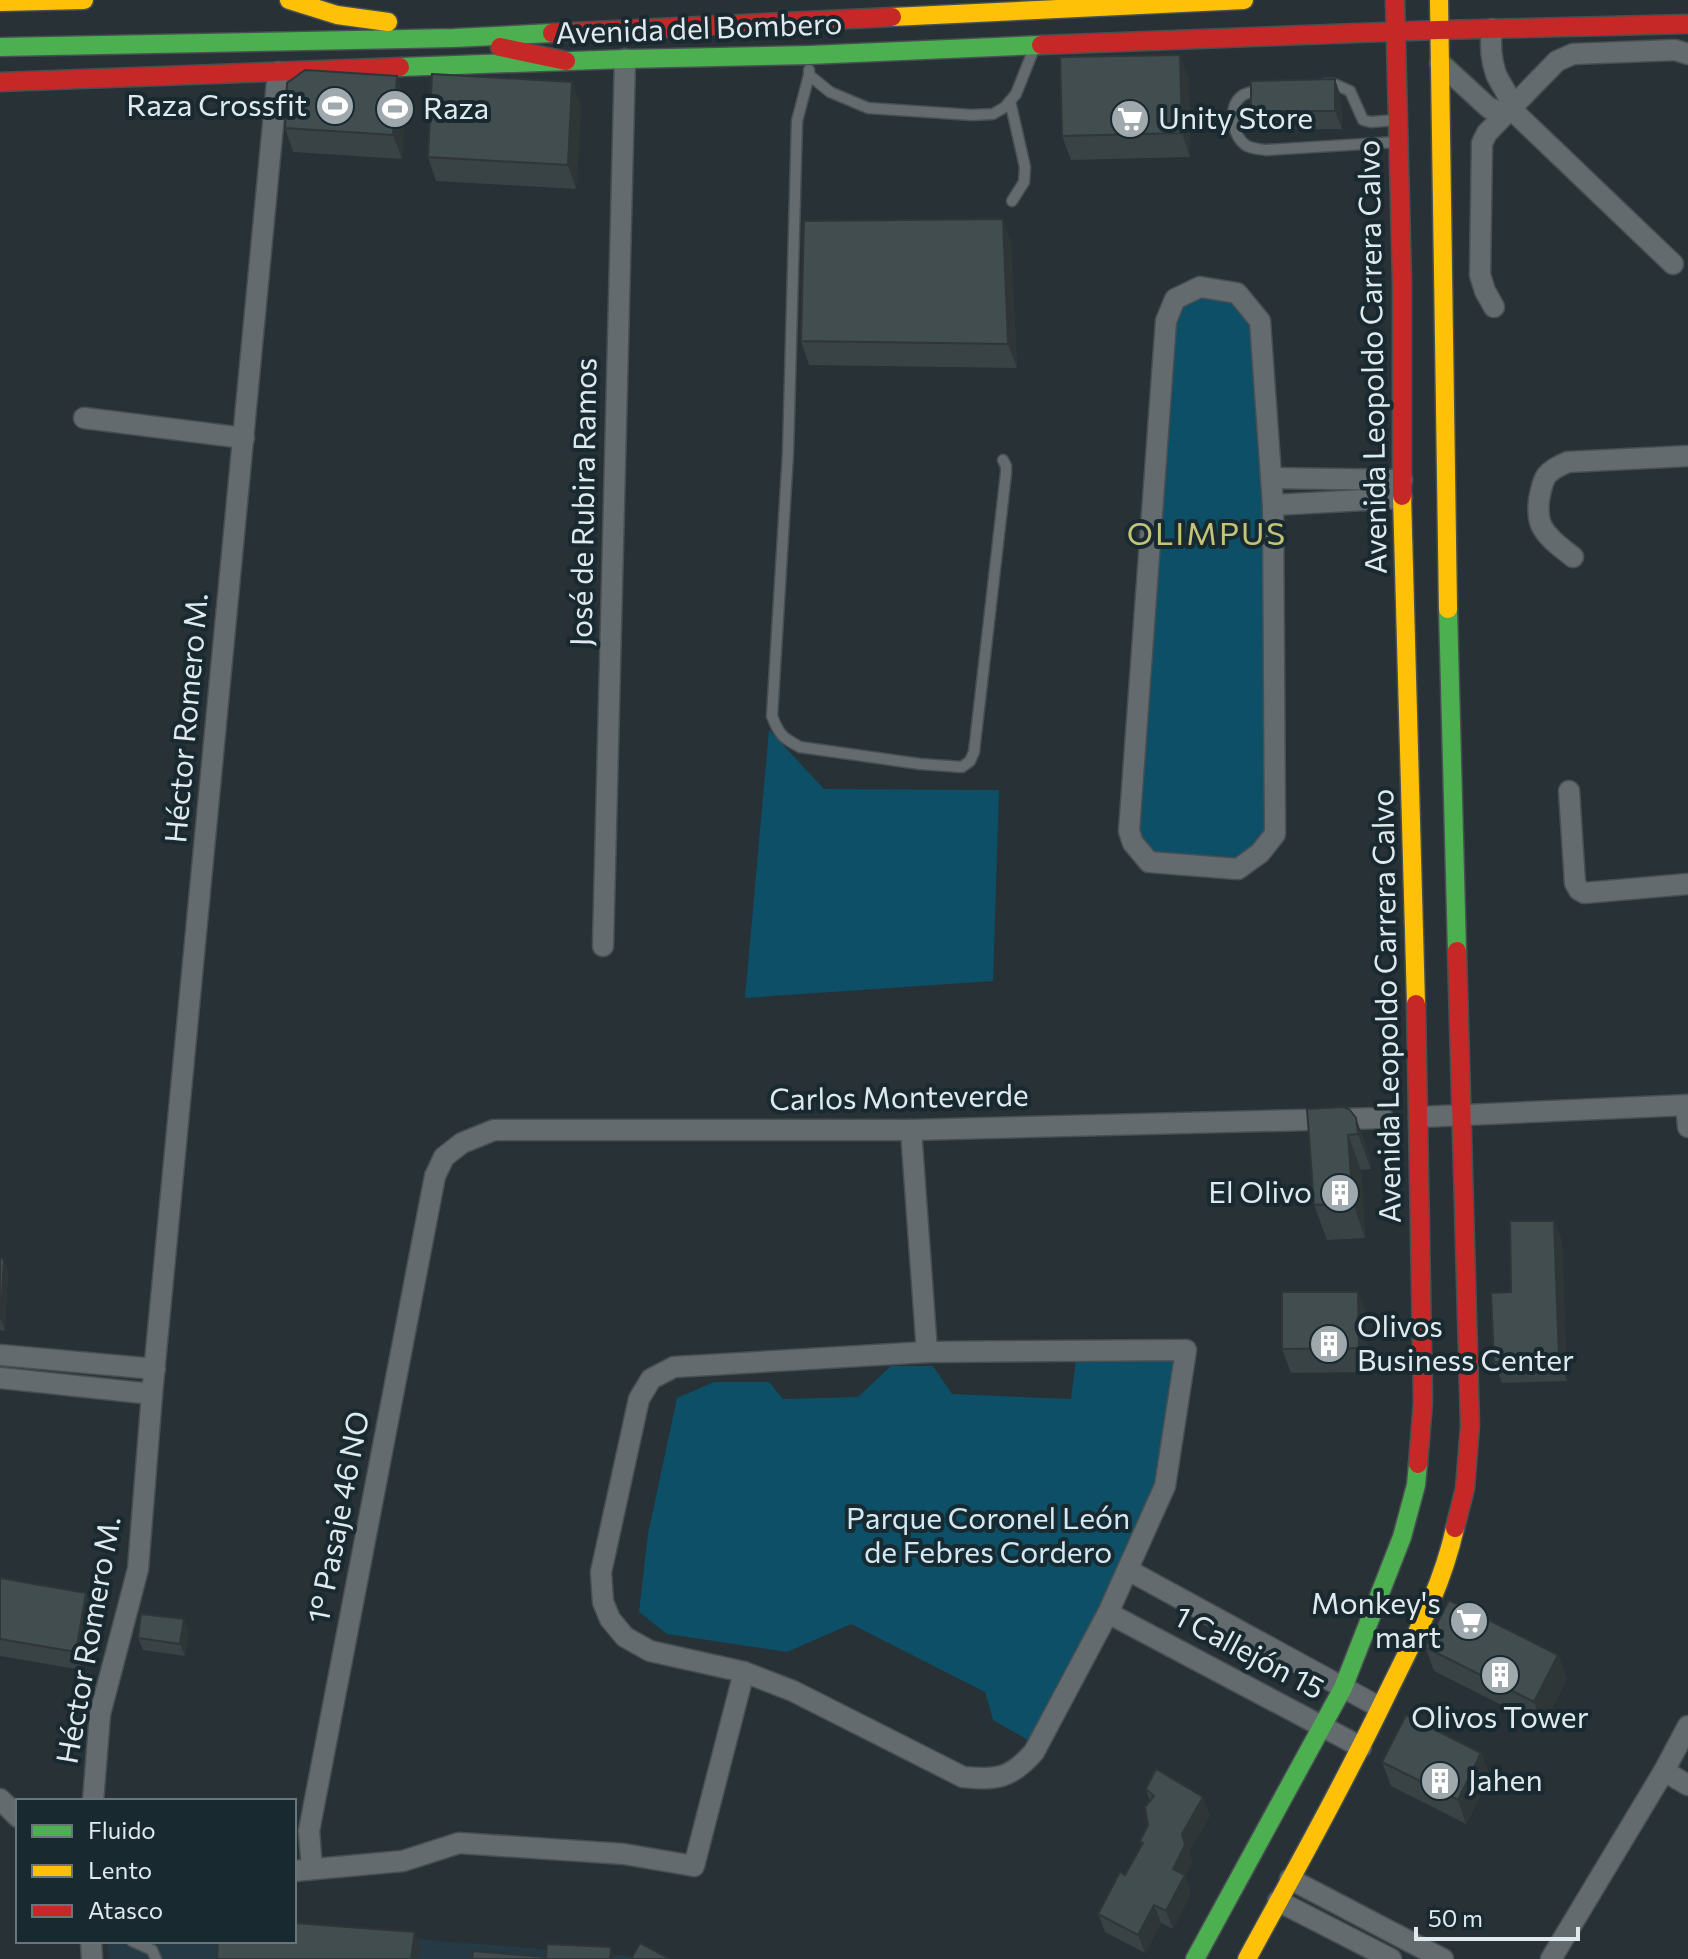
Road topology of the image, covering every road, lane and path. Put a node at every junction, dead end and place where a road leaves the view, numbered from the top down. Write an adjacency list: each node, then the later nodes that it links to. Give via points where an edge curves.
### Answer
1 (84, 0): 7 (main road)
2 (289, 0): 3 (main road, via 317,11 386,22)
3 (994, 0)
4 (1244, 0): 12 (main road, Avenida del Bombero)
5 (1395, 0): 11 (main road, Avenida Leopoldo Carrera Calvo)
6 (1439, 0): 10 (main road)
7 (0, 2)
8 (1688, 24): 9 (main road, Avenida del Bombero)
9 (1492, 29): 10 (main road, Avenida del Bombero); 26 (street, via 1496,73)
10 (1438, 30): 11 (main road, Avenida del Bombero); 19 (main road)
11 (1396, 32): 13 (main road, Avenida del Bombero); 27 (main road, Avenida Leopoldo Carrera Calvo)
12 (454, 38): 14 (main road, Avenida del Bombero); 18 (main road)
13 (1036, 45): 16 (main road, Avenida del Bombero); 25 (lane)
14 (0, 47)
15 (1688, 54): 26 (street, via 1573,54 1557,61)
16 (809, 55): 17 (main road, Avenida del Bombero); 21 (lane)
17 (625, 59): 18 (main road, Avenida del Bombero); 42 (street, José de Rubira Ramos)
18 (566, 61): 20 (main road, Avenida del Bombero)
19 (1440, 63): 26 (street, via 1489,108); 44 (main road)
20 (278, 72): 22 (main road, Avenida del Bombero); 33 (street, Héctor Romero M.)
21 (809, 75): 25 (lane, via 830,92 868,108 993,114); 35 (lane, via 797,121 788,453 772,716 784,738 800,747 920,764 962,767 970,761 1004,488)
22 (0, 82)
23 (1309, 85): 27 (lane, via 1344,87 1367,122)
24 (1280, 88): 28 (lane, via 1245,94 1235,104 1233,127 1247,146 1266,150)
25 (1010, 101): 29 (lane, via 1025,167 1024,182)
26 (1511, 109): 30 (street); 31 (street, via 1482,143 1480,275)
27 (1398, 119): 28 (main road, Avenida Leopoldo Carrera Calvo)
28 (1398, 142): 37 (main road, Avenida Leopoldo Carrera Calvo)
29 (1012, 201)
30 (1673, 264)
31 (1494, 307)
32 (84, 418): 33 (street)
33 (244, 438): 52 (street, Héctor Romero M.)
34 (1688, 456): 39 (street, via 1568,462 1554,468 1542,481 1538,511 1550,538)
35 (1003, 460)
36 (1271, 478): 37 (street); 38 (street); 38 (street, via 1260,321 1237,293 1200,287 1175,299 1166,321 1129,831 1149,862 1238,869 1275,834)
37 (1402, 489): 38 (street, via 1359,499); 45 (main road, Avenida Leopoldo Carrera Calvo)
38 (1273, 505)
39 (1573, 557)
40 (1569, 791): 41 (street, via 1579,890)
41 (1688, 884)
42 (603, 946)
43 (1687, 1105): 44 (street); 47 (street)
44 (1461, 1116): 45 (street); 59 (main road, via 1470,1426 1465,1488 1432,1602)
45 (1419, 1117): 58 (main road, Avenida Leopoldo Carrera Calvo, via 1423,1402 1416,1485 1402,1537)
46 (1383, 1118): 48 (street, Carlos Monteverde)
47 (1688, 1127)
48 (911, 1130): 49 (street, Carlos Monteverde, via 494,1130 444,1157); 50 (street)
49 (435, 1176): 68 (street, 1° Pasaje 46 NO)
50 (927, 1352): 55 (street, via 1186,1350 1165,1486); 57 (street, via 674,1367 651,1379 639,1399 601,1572 603,1602 625,1637 650,1651)
51 (0, 1355): 52 (street)
52 (155, 1369): 54 (street, Héctor Romero M.)
53 (0, 1378): 54 (street)
54 (152, 1394): 66 (street, Héctor Romero M., via 138,1569 100,1714)
55 (1128, 1570): 56 (street); 58 (street, 1 Callejón 15)
56 (1108, 1613): 57 (street, via 1034,1752 1017,1770 992,1780 963,1777 793,1691); 61 (street, 1 Callejón 15)
57 (744, 1672): 68 (street, via 694,1866 624,1854 459,1843 403,1861)
58 (1343, 1688): 59 (street, 1 Callejón 15); 61 (main road, Avenida Leopoldo Carrera Calvo)
59 (1379, 1707): 62 (main road)
60 (1688, 1726): 63 (street)
61 (1323, 1727): 62 (street, 1 Callejón 15); 73 (main road, Avenida Leopoldo Carrera Calvo)
62 (1361, 1747): 69 (main road)
63 (1664, 1771): 64 (street); 77 (street)
64 (1688, 1785)
65 (0, 1799): 67 (street)
66 (93, 1799)
67 (16, 1815)
68 (303, 1870)
69 (1290, 1879): 70 (main road); 76 (street)
70 (1278, 1901): 74 (main road); 75 (street)
71 (136, 1943): 72 (lane, via 152,1950)
72 (156, 1959)
73 (1195, 1959)
74 (1247, 1959)
75 (1391, 1959)
76 (1443, 1959)
77 (1551, 1959)

